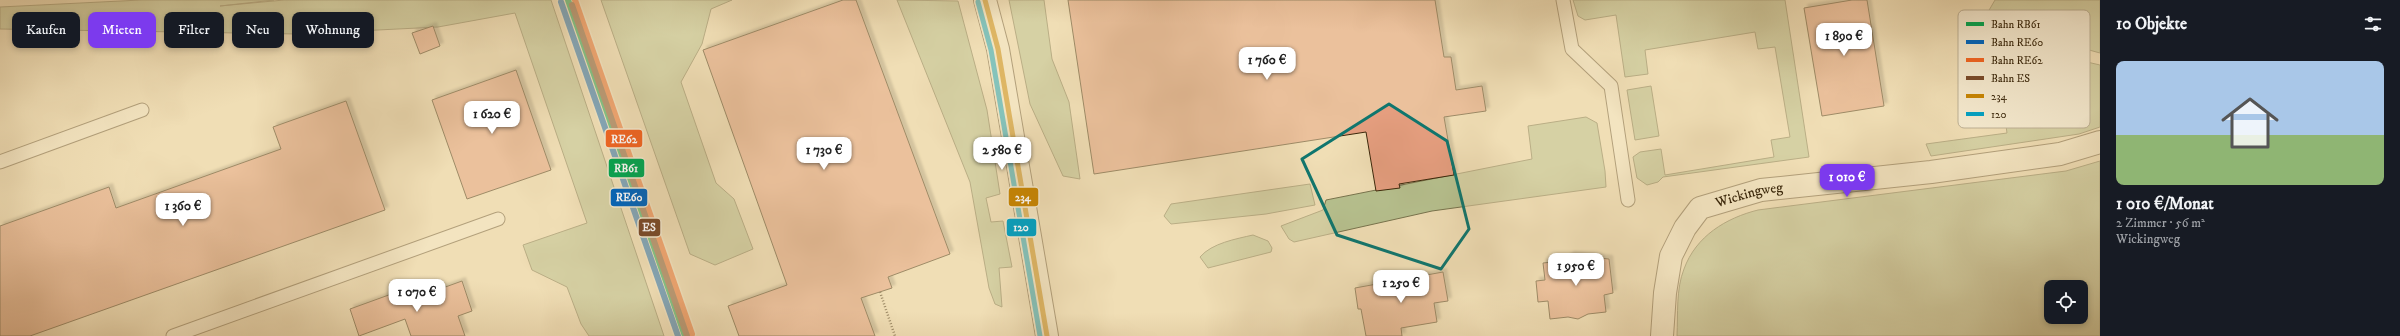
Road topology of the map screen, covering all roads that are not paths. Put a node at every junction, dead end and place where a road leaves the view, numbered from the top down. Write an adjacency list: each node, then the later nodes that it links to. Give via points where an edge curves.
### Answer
1 (985, 0): 9 (street, via 998,49)
2 (1563, 0): 6 (lane, via 1572,49 1611,86)
3 (142, 110): 5 (lane)
4 (2100, 142): 10 (street, Wickingweg, via 2060,154 1931,172 1761,190 1700,208 1685,228 1671,256)
5 (0, 162)
6 (1628, 200)
7 (498, 219): 8 (lane)
8 (173, 336)
9 (1047, 336)
10 (1662, 336)

